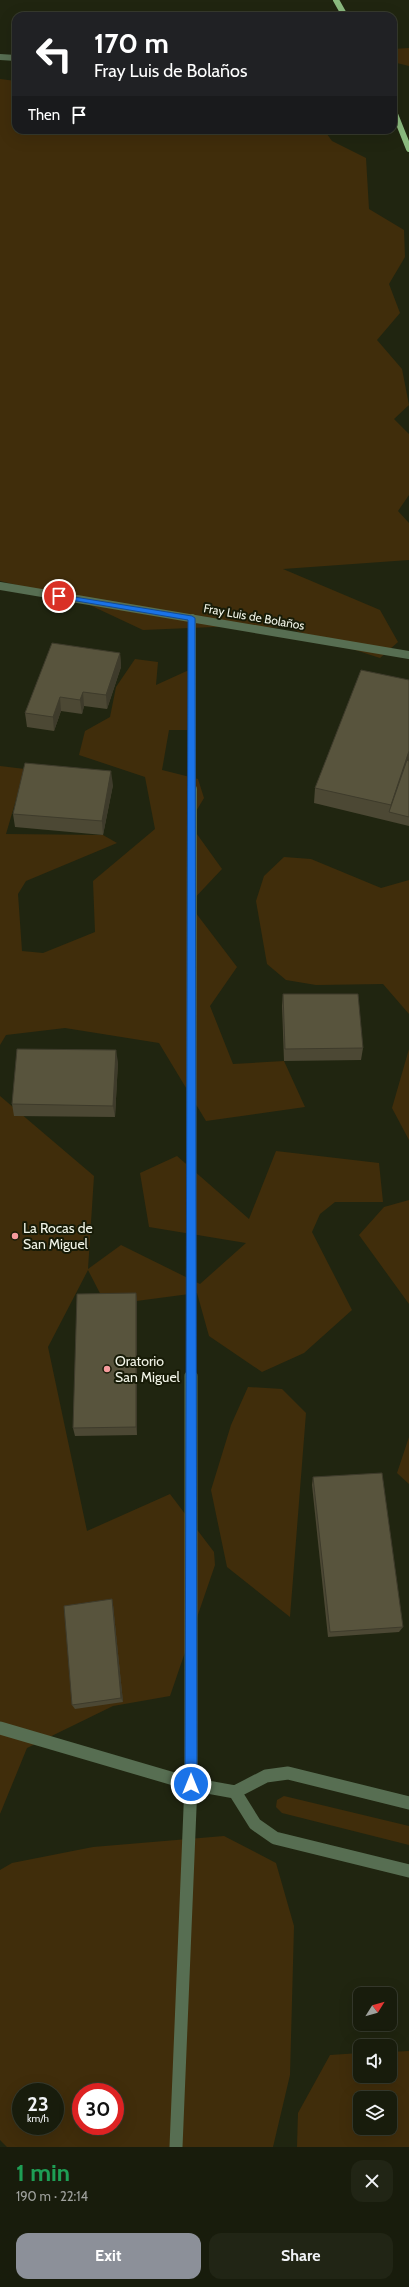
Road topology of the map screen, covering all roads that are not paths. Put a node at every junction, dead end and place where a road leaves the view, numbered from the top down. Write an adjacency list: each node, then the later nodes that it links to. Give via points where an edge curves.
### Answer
1 (336, 0): 2 (main road)
2 (343, 12)
3 (0, 58): 4 (street)
4 (12, 58)
5 (397, 119): 6 (main road)
6 (409, 149)
7 (0, 586): 8 (street, Fray Luis de Bolaños)
8 (192, 618): 9 (street, Fray Luis de Bolaños); 11 (street)
9 (409, 655)
10 (0, 1728): 11 (street)
11 (191, 1784): 12 (street); 15 (street)
12 (235, 1792): 13 (street, via 266,1776 288,1773); 14 (street, via 255,1824 275,1838)
13 (409, 1802)
14 (409, 1871)
15 (176, 2147)

